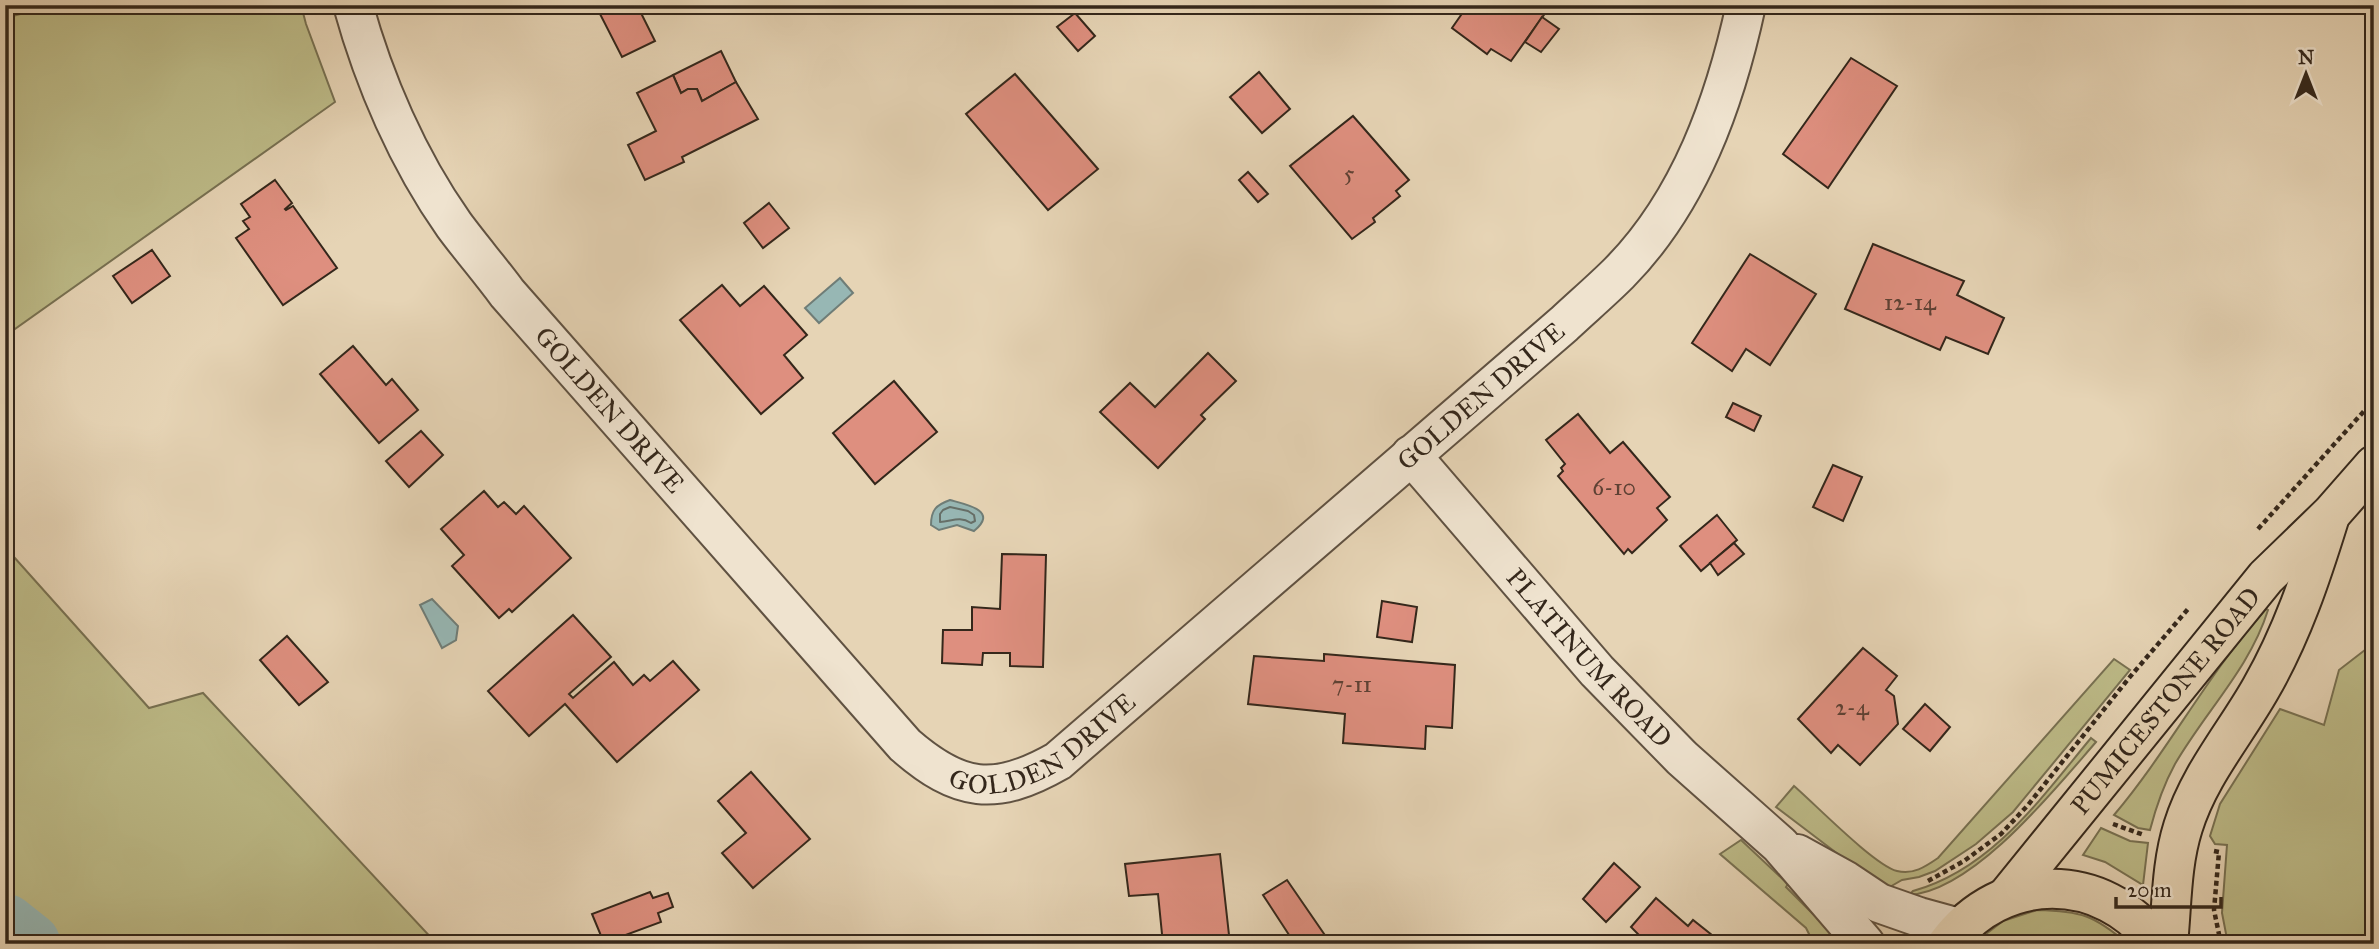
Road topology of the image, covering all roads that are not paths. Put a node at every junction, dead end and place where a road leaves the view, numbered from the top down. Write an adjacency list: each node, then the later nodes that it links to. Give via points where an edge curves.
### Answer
1 (353, 5): 3 (street, GOLDEN DRIVE, via 387,101 418,164 453,223 507,293 905,745 932,768 958,780 1008,784 1058,761)
2 (1746, 5): 3 (street, GOLDEN DRIVE, via 1719,108 1693,167 1663,218 1620,272)
3 (1411, 455): 6 (street, PLATINUM ROAD, via 1597,671 1682,758)
4 (2374, 465): 5 (main road, PUMICESTONE ROAD)
5 (2331, 514): 7 (main road, PUMICESTONE ROAD, via 2266,578); 11 (main road, PUMICESTONE ROAD, via 2297,616 2261,688 2195,795 2174,870)
6 (1780, 845): 8 (street, PLATINUM ROAD, via 1884,905); 9 (street, PLATINUM ROAD)
7 (2008, 895): 8 (main road, via 1982,909); 10 (main road, via 2044,888 2081,891 2115,905 2144,927)
8 (1953, 936)
9 (1865, 944)
10 (2157, 944)
11 (2168, 944)

